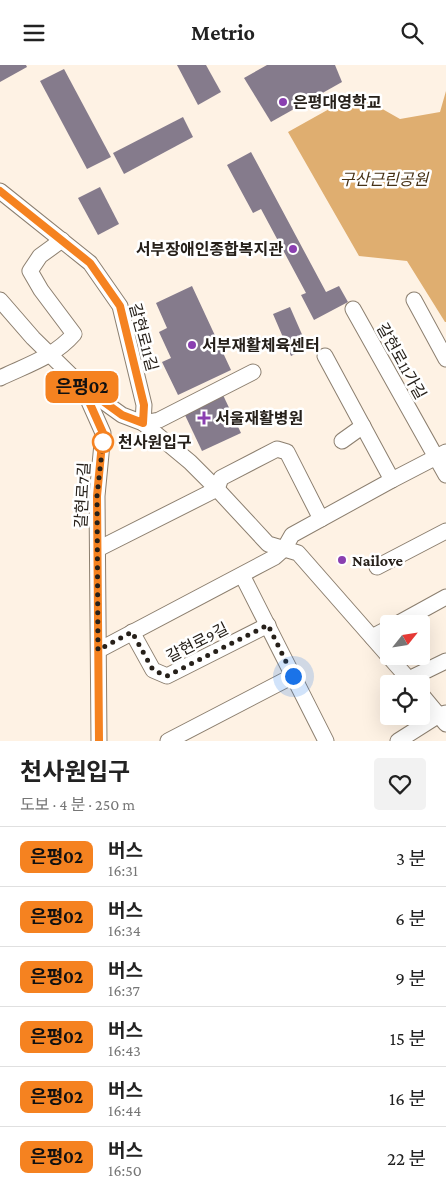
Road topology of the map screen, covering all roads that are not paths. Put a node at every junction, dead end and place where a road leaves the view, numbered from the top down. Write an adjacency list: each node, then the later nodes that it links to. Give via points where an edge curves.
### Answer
1 (0, 191): 2 (street, 갈현로11길)
2 (62, 240): 6 (street, via 40,255 30,271 40,290 74,334 63,347); 12 (street, 갈현로11길, via 90,263 120,306 144,405)
3 (0, 300): 6 (street, 갈현로7길)
4 (414, 300): 8 (street)
5 (353, 309): 15 (street, 갈현로11가길)
6 (50, 355): 10 (street); 11 (street, 갈현로7길)
7 (325, 356): 13 (street)
8 (446, 359)
9 (253, 372): 12 (street, via 159,420)
10 (0, 378)
11 (82, 386): 12 (street, via 122,415); 21 (street, 갈현로7길, via 103,433 97,496)
12 (143, 423): 18 (street)
13 (363, 427): 14 (street); 17 (street)
14 (342, 441)
15 (441, 455): 16 (street, 갈현로11가길); 17 (street)
16 (446, 475)
17 (392, 480): 19 (street)
18 (217, 489): 19 (street, via 221,477 277,449 287,452); 21 (street, 갈현로7길); 22 (street, via 268,544)
19 (321, 519): 22 (street, via 292,535)
20 (446, 531): 23 (street)
21 (98, 549): 31 (street, 갈현로7길)
22 (284, 549): 24 (street, via 276,557); 30 (street, via 298,553)
23 (377, 567)
24 (242, 575): 27 (street); 28 (street)
25 (446, 597): 26 (street)
26 (413, 615)
27 (268, 625): 28 (street, 갈현로9길, via 167,676 153,670); 35 (street)
28 (132, 632): 31 (street)
29 (380, 633): 30 (street)
30 (372, 637): 33 (street)
31 (98, 650): 38 (street, 갈현로7길)
32 (446, 661): 34 (street)
33 (406, 675)
34 (422, 675)
35 (293, 676): 39 (street); 40 (street)
36 (430, 703): 37 (street)
37 (444, 718): 41 (street)
38 (99, 741)
39 (168, 741)
40 (326, 741)
41 (398, 741)

